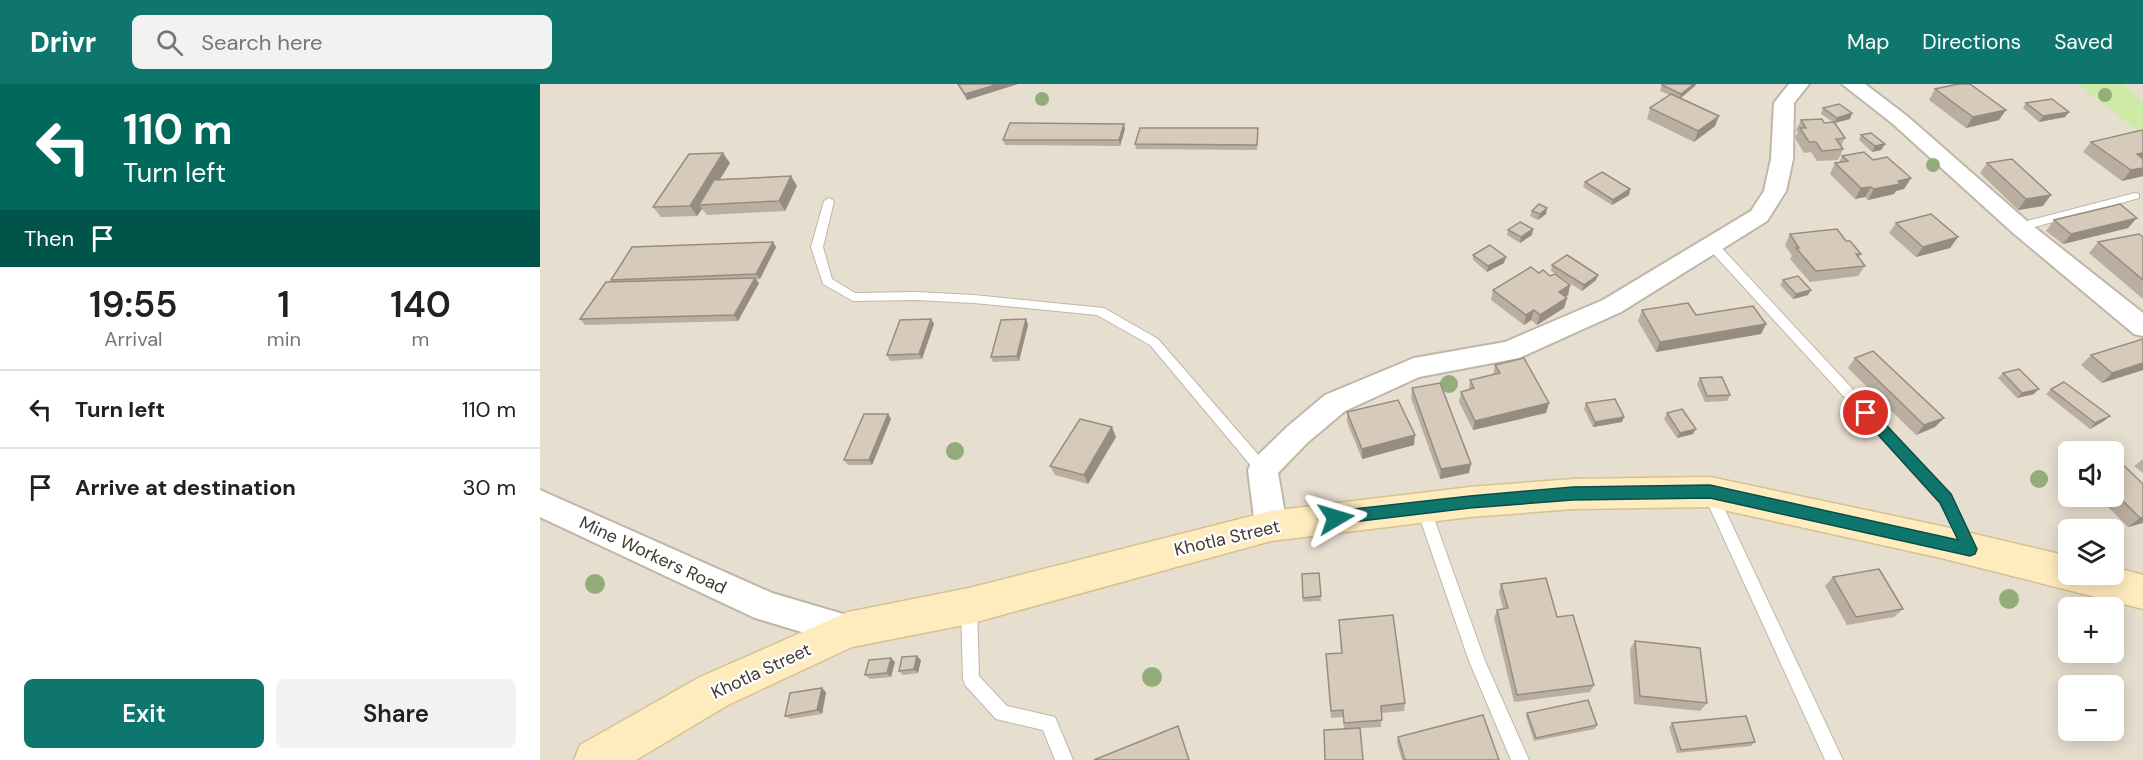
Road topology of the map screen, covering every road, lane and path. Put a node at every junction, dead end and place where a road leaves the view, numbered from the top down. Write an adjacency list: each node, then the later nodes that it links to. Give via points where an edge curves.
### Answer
1 (1799, 84): 6 (street, via 1784,103 1782,159 1775,191 1759,216)
2 (1852, 84): 5 (street, via 1900,120)
3 (2135, 196): 5 (lane)
4 (829, 201): 8 (lane, via 817,247 827,282 853,297 974,299 1100,310 1154,342)
5 (2020, 227): 7 (street)
6 (1713, 246): 8 (street, via 1612,306 1510,351 1414,368 1335,403); 13 (lane, via 1946,499)
7 (2143, 327)
8 (1263, 471): 12 (street)
9 (1710, 492): 11 (street, Khotla Street, via 1573,494); 13 (street, Khotla Street); 22 (lane)
10 (540, 503): 18 (street, Mine Workers Road, via 767,607)
11 (1423, 507): 12 (street, Khotla Street); 21 (lane, via 1477,661)
12 (1271, 526): 17 (street, Khotla Street)
13 (1970, 549): 14 (street, Khotla Street)
14 (2058, 571)
15 (2116, 585): 16 (street)
16 (2143, 592)
17 (969, 606): 18 (street, Khotla Street); 20 (lane, via 971,679 1002,713 1049,723)
18 (848, 630): 19 (street, Khotla Street, via 714,692)
19 (595, 760)
20 (1064, 760)
21 (1520, 760)
22 (1834, 760)

